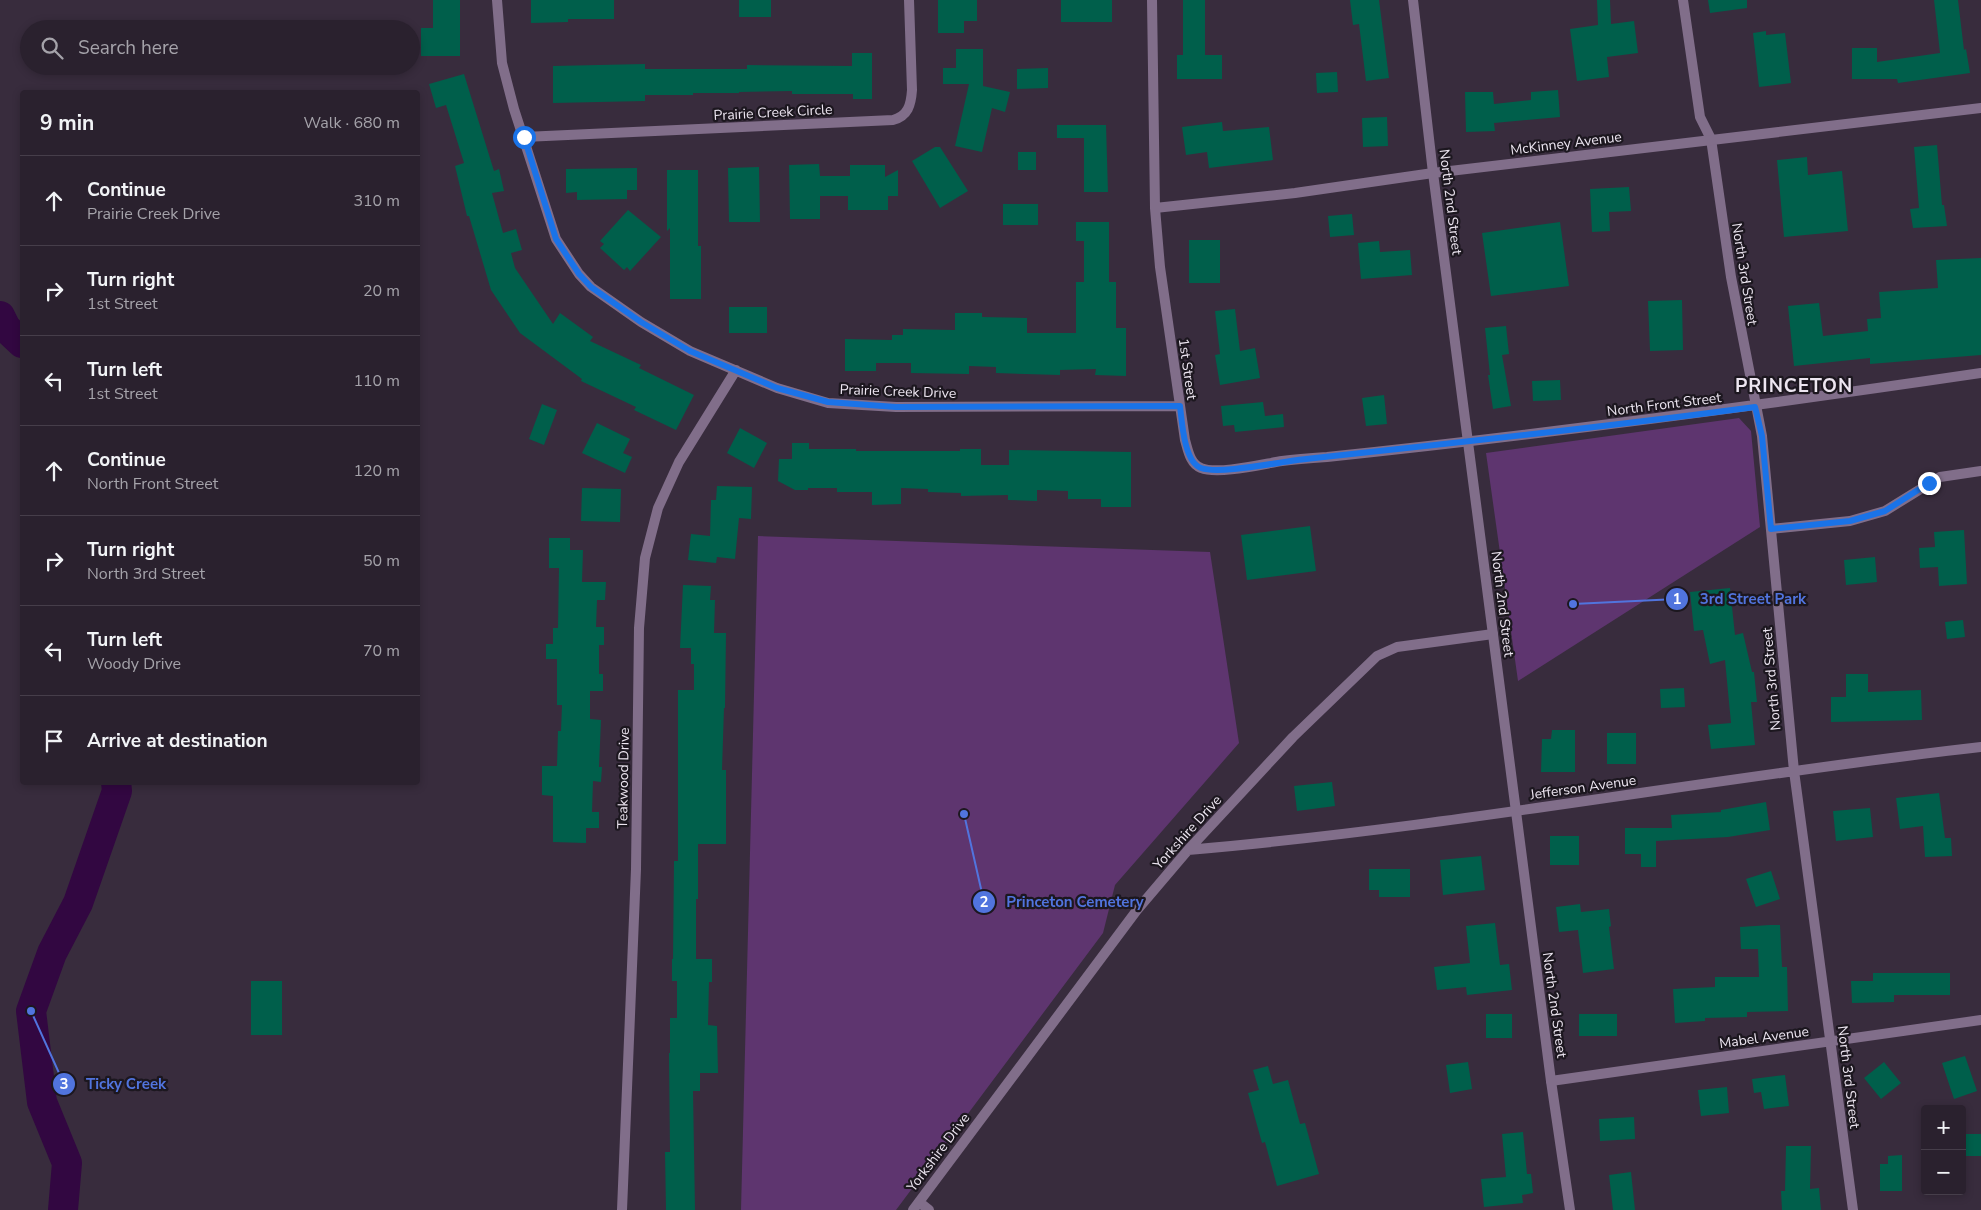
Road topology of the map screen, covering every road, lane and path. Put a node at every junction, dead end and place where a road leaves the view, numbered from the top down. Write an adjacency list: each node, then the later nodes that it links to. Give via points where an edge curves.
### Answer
1 (497, 0): 7 (street, Prairie Creek Drive, via 502,62)
2 (909, 0): 7 (street, Prairie Creek Circle, via 912,90 908,111 901,118)
3 (1152, 0): 10 (street, 1st Street)
4 (1414, 0): 9 (street, North 2nd Street)
5 (1683, 0): 8 (street, North 3rd Street, via 1700,116)
6 (1981, 108): 8 (street, McKinney Avenue)
7 (524, 137): 11 (street, Prairie Creek Drive, via 556,239 579,274 591,287 641,322 690,351)
8 (1711, 139): 9 (street, McKinney Avenue); 14 (street, North 3rd Street, via 1731,277)
9 (1433, 173): 10 (street, McKinney Avenue, via 1295,193); 15 (street, North 2nd Street)
10 (1155, 208): 13 (street, 1st Street)
11 (736, 370): 13 (street, Prairie Creek Drive, via 777,388 828,402 896,407); 27 (street, Teakwood Drive, via 679,462 658,508 645,558 639,628 636,869)
12 (1981, 373): 14 (street, North Front Street)
13 (1180, 406): 15 (street, 1st Street, via 1190,458 1200,468 1224,469)
14 (1755, 407): 15 (street, North Front Street); 17 (street, North 3rd Street, via 1762,436)
15 (1469, 442): 18 (street, North 2nd Street)
16 (1981, 471): 17 (street, via 1940,477 1885,511 1850,521)
17 (1771, 529): 20 (street, North 3rd Street)
18 (1492, 634): 21 (street, North 2nd Street); 22 (street, Yorkshire Drive, via 1396,647 1377,656 1293,737)
19 (1981, 747): 20 (street, Jefferson Avenue)
20 (1794, 771): 21 (street, Jefferson Avenue); 24 (street, North 3rd Street)
21 (1515, 811): 22 (street, Jefferson Avenue); 25 (street, North 2nd Street)
22 (1188, 850): 26 (street, Yorkshire Drive, via 1137,910)
23 (1981, 1020): 24 (street, Mabel Avenue)
24 (1831, 1041): 25 (street, Mabel Avenue); 30 (street, North 3rd Street)
25 (1551, 1081): 29 (street, North 2nd Street)
26 (916, 1206): 28 (street)
27 (622, 1210)
28 (929, 1210)
29 (1570, 1210)
30 (1853, 1210)

